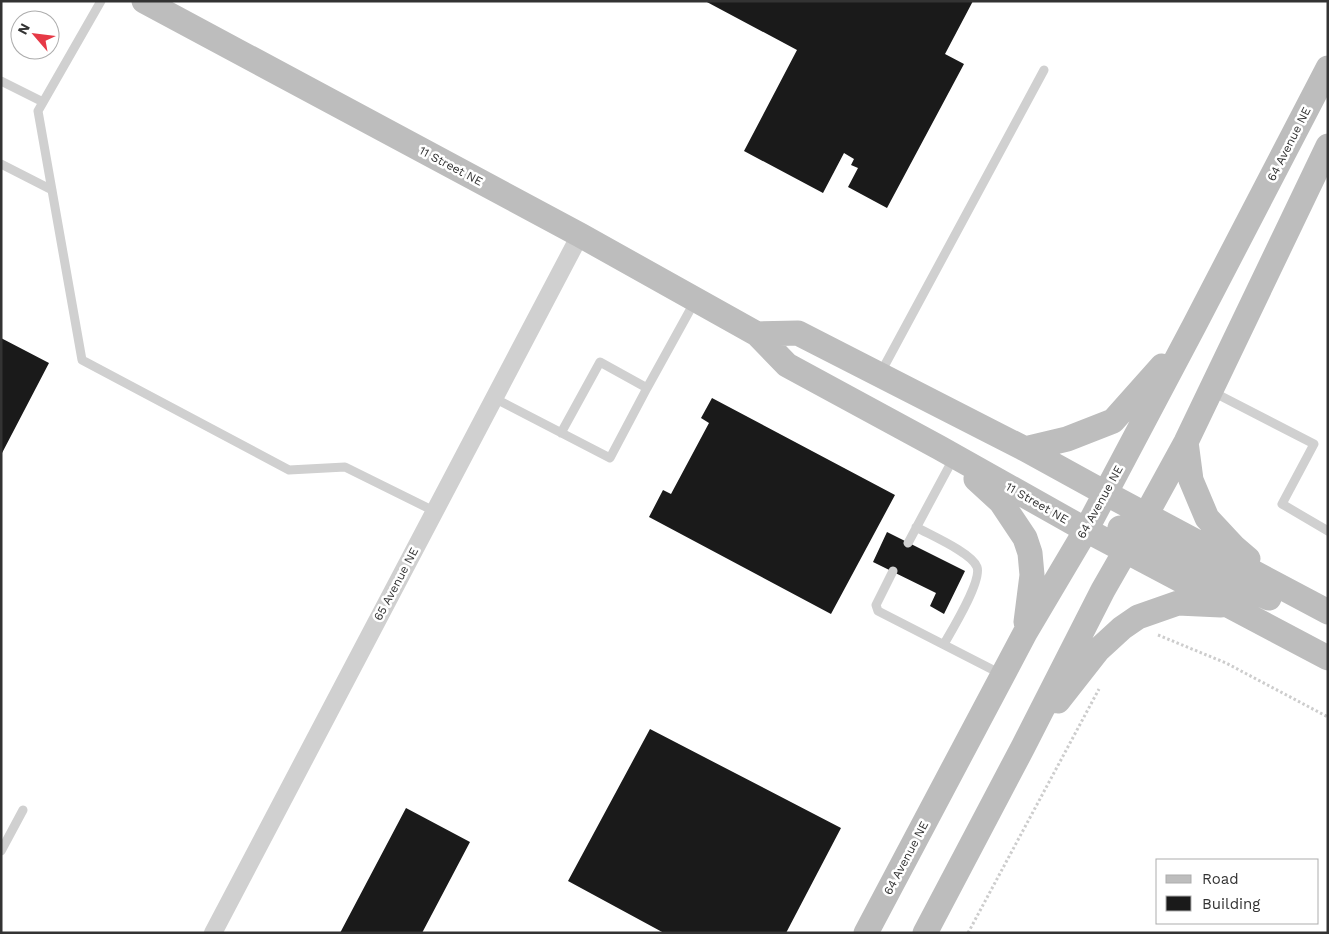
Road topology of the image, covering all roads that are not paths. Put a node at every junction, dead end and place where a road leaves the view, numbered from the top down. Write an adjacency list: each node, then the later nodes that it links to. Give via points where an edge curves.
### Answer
1 (101, 1): 6 (lane)
2 (144, 1): 10 (street, 11 Street NE)
3 (1328, 68): 12 (street, 64 Avenue NE)
4 (1044, 70): 14 (lane)
5 (1, 81): 6 (lane)
6 (43, 102): 9 (lane, via 38,111)
7 (1328, 146): 16 (street)
8 (1, 164): 9 (lane)
9 (52, 190): 23 (lane, via 82,360 290,470 345,467)
10 (580, 235): 11 (street, 11 Street NE); 17 (street, 65 Avenue NE)
11 (696, 300): 13 (street, 11 Street NE); 15 (lane)
12 (1194, 326): 20 (street, via 1113,421 1067,439); 22 (street, 64 Avenue NE)
13 (757, 334): 14 (street, via 798,333); 21 (street, 11 Street NE, via 788,366)
14 (880, 375): 20 (street)
15 (647, 388): 18 (lane, via 610,458); 18 (lane, via 600,362)
16 (1211, 391): 19 (street); 26 (lane, via 1314,444 1282,504)
17 (494, 398): 18 (lane); 23 (street, 65 Avenue NE)
18 (561, 433)
19 (1186, 442): 27 (street); 30 (street, via 1191,480 1207,518 1234,547)
20 (1026, 449): 22 (street)
21 (947, 453): 24 (lane); 25 (street, 11 Street NE); 34 (street, via 1001,502 1025,538 1032,575)
22 (1105, 493): 25 (street, 64 Avenue NE); 27 (street)
23 (434, 511): 41 (street, 65 Avenue NE)
24 (916, 527): 28 (lane); 35 (lane, via 964,553 978,568 966,604)
25 (1086, 530): 27 (street, via 1118,527); 34 (street, 64 Avenue NE)
26 (1328, 531)
27 (1136, 533): 30 (street); 31 (street); 33 (street, via 1161,549); 38 (street, via 1103,590)
28 (908, 543)
29 (893, 571): 35 (lane, via 876,605 878,610)
30 (1280, 586): 32 (street)
31 (1228, 605): 36 (street); 38 (street, via 1178,603 1138,616 1098,650)
32 (1328, 612)
33 (1328, 624)
34 (1025, 633): 37 (street, 64 Avenue NE)
35 (944, 644): 37 (lane)
36 (1328, 658)
37 (1003, 675): 42 (street, 64 Avenue NE)
38 (1023, 747): 43 (street)
39 (23, 810): 40 (lane)
40 (1, 851)
41 (213, 933)
42 (866, 933)
43 (925, 933)

